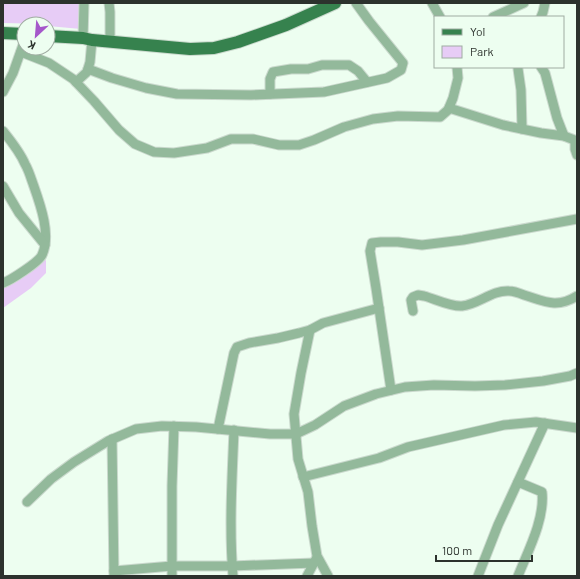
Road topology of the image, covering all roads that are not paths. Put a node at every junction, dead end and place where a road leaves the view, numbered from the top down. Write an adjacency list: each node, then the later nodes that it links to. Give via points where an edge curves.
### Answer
1 (84, 3): 14 (street)
2 (335, 3): 15 (main road, via 286,25 214,48 190,49)
3 (356, 3): 23 (street, via 403,63 401,70 387,78)
4 (432, 3): 8 (street)
5 (524, 3): 9 (street)
6 (546, 3): 10 (street)
7 (110, 4): 15 (street)
8 (439, 16)
9 (495, 16)
10 (541, 16)
11 (3, 33): 12 (main road)
12 (16, 34)
13 (56, 37): 14 (main road)
14 (87, 39): 15 (main road); 20 (street, via 90,62)
15 (110, 41)
16 (19, 56): 24 (street)
17 (32, 56): 22 (street, via 50,63)
18 (457, 68): 26 (street, via 458,78)
19 (542, 68): 29 (street)
20 (88, 69): 22 (street); 25 (street, via 146,88 177,94)
21 (518, 69): 27 (street)
22 (76, 82): 26 (street, via 135,144 154,152 174,154 207,148 231,139 254,139 279,145 299,145 365,121 398,116 440,116)
23 (367, 82): 25 (street, via 324,92); 25 (street, via 349,65 322,65 273,72 270,79)
24 (3, 92)
25 (270, 94)
26 (449, 108): 27 (street)
27 (522, 129): 29 (street)
28 (3, 131): 34 (street, via 28,170 43,214)
29 (564, 136): 30 (street)
30 (576, 141): 31 (street)
31 (577, 154)
32 (3, 186): 34 (street, via 19,213)
33 (577, 220): 37 (street, via 422,245 372,243 370,251)
34 (45, 245): 35 (street, via 42,256)
35 (3, 283)
36 (577, 296): 38 (street, via 564,302 549,303 519,293 496,292 471,304 457,306 418,295 413,296 411,300)
37 (379, 308): 39 (street, via 323,323); 41 (street)
38 (413, 311)
39 (310, 330): 45 (street, via 249,342 237,347); 47 (street, via 294,414)
40 (577, 373): 41 (street, via 543,381 505,385 434,385)
41 (391, 390): 47 (street, via 344,406)
42 (545, 423): 44 (street); 49 (street, via 498,427 408,447 379,458); 50 (street)
43 (174, 426): 45 (street); 48 (street, via 136,430); 53 (street)
44 (577, 428)
45 (218, 429): 46 (street)
46 (234, 430): 47 (street); 54 (street)
47 (296, 434): 49 (street, via 298,459)
48 (112, 439): 51 (street, via 51,478); 55 (street)
49 (303, 476): 52 (street, via 308,492)
50 (518, 482): 60 (street); 61 (street, via 542,492 543,500 537,529)
51 (27, 502)
52 (316, 559): 54 (street); 58 (street); 59 (street)
53 (172, 566): 54 (street); 55 (street); 56 (street)
54 (232, 566): 57 (street)
55 (114, 573)
56 (172, 576)
57 (233, 576)
58 (307, 576)
59 (328, 576)
60 (478, 576)
61 (518, 576)

